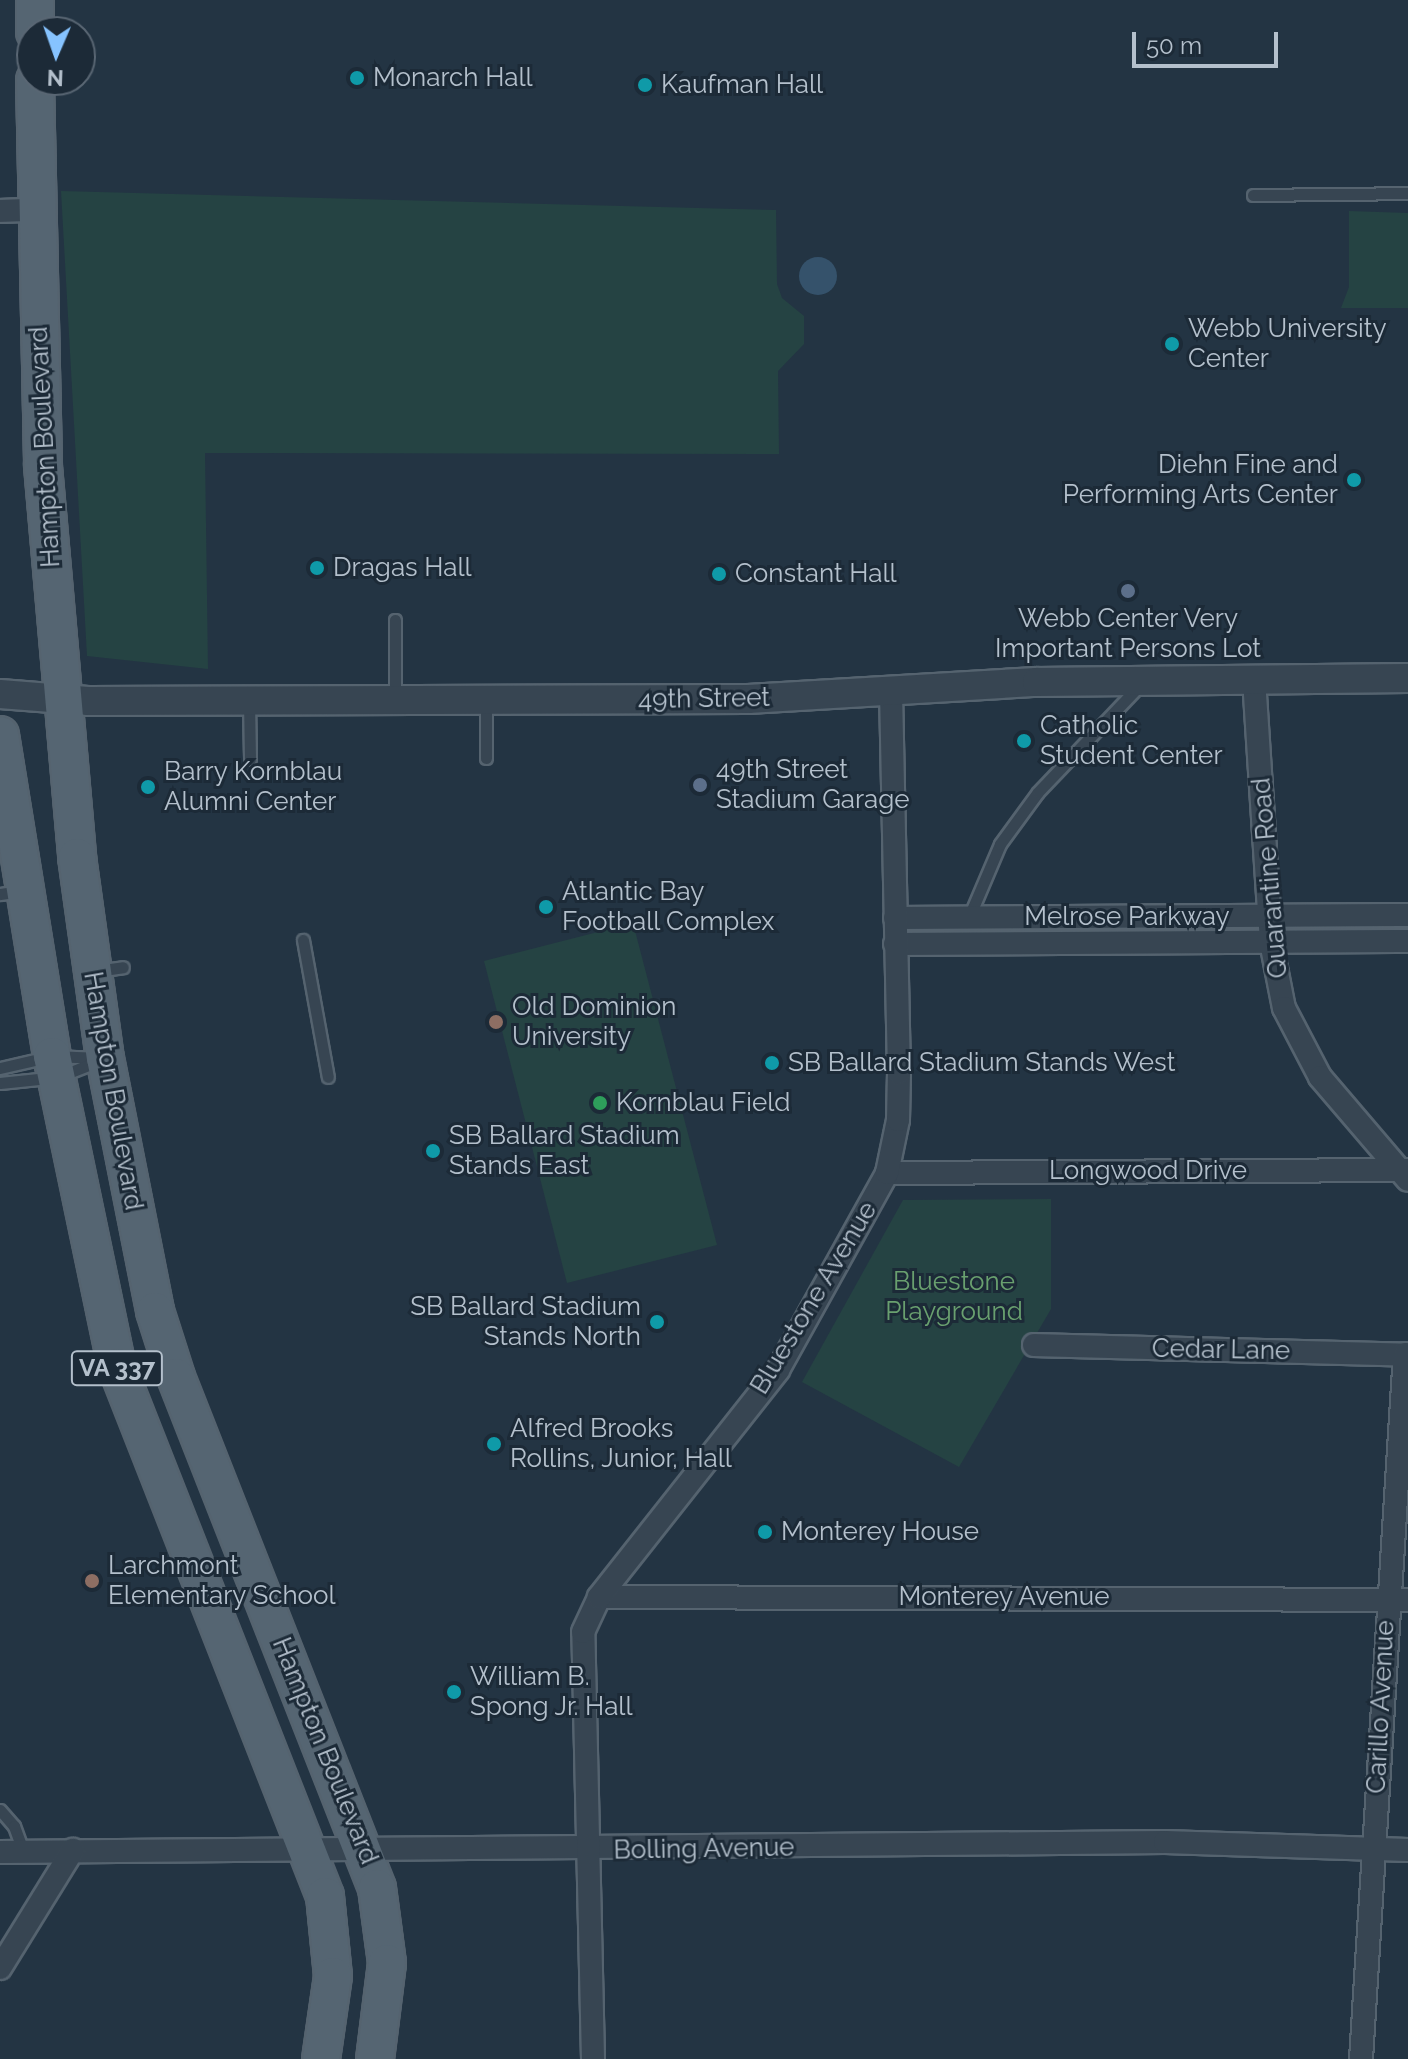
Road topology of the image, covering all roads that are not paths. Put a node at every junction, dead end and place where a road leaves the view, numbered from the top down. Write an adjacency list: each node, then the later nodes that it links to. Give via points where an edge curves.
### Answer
1 (35, 96): 4 (main road, Hampton Boulevard / VA 337)
2 (1408, 193): 3 (lane)
3 (1253, 195)
4 (37, 210): 5 (street); 12 (main road, Hampton Boulevard / VA 337, via 39,394)
5 (0, 211)
6 (395, 620): 14 (lane)
7 (1408, 678): 8 (street, 49th Street)
8 (1254, 679): 9 (street, 49th Street); 22 (street, Quarantine Road)
9 (1144, 681): 10 (street, 49th Street); 23 (lane, via 1038,792 1000,844)
10 (891, 693): 15 (street, 49th Street); 24 (street, Bluestone Avenue)
11 (0, 694): 12 (street, 49th Street)
12 (64, 700): 13 (street, 49th Street); 29 (main road, Hampton Boulevard / VA 337, via 107,969)
13 (249, 701): 14 (street, 49th Street); 18 (lane)
14 (395, 701): 15 (street, 49th Street)
15 (486, 702): 17 (lane)
16 (0, 735): 19 (main road, Hampton Boulevard / VA 337)
17 (486, 758)
18 (250, 759)
19 (4, 791): 20 (main road, Hampton Boulevard / VA 337)
20 (13, 892): 30 (main road, Hampton Boulevard / VA 337)
21 (1408, 915): 22 (street, Melrose Parkway)
22 (1268, 916): 23 (street, Melrose Parkway); 27 (street, Quarantine Road)
23 (969, 917): 24 (street, Melrose Parkway)
24 (895, 918): 28 (street, Bluestone Avenue)
25 (303, 940): 32 (lane)
26 (1408, 941): 27 (street, Melrose Parkway)
27 (1271, 942): 28 (street, Melrose Parkway); 35 (street, Quarantine Road, via 1284,1008 1300,1043 1320,1077)
28 (895, 944): 34 (street, Bluestone Avenue, via 898,1120)
29 (105, 1058): 30 (lane); 30 (lane); 47 (main road, Hampton Boulevard / VA 337, via 155,1311 176,1377)
30 (55, 1067): 31 (lane); 33 (lane); 42 (main road, Hampton Boulevard / VA 337, via 117,1367)
31 (0, 1068)
32 (328, 1077)
33 (0, 1083)
34 (887, 1173): 35 (street, Longwood Drive); 38 (street, Bluestone Avenue, via 778,1370)
35 (1405, 1173)
36 (1034, 1345): 37 (street, Cedar Lane)
37 (1406, 1354): 39 (street, Carillo Avenue)
38 (599, 1597): 39 (street, Monterey Avenue); 44 (street, Bluestone Avenue, via 583,1632)
39 (1397, 1599): 41 (street, Carillo Avenue)
40 (0, 1810): 46 (lane, via 14,1826)
41 (1374, 1846): 44 (street, Bolling Avenue, via 1165,1842); 45 (street, Bolling Avenue); 52 (street, Carillo Avenue)
42 (310, 1848): 43 (street, Bolling Avenue); 47 (street, Bolling Avenue); 49 (main road, Hampton Boulevard / VA 337, via 325,1896 332,1953)
43 (73, 1850): 46 (street, Bolling Avenue); 48 (street)
44 (588, 1850): 47 (street, Bolling Avenue); 51 (street, Bluestone Avenue)
45 (1408, 1850)
46 (11, 1851)
47 (367, 1852): 50 (main road, Hampton Boulevard / VA 337, via 387,1963)
48 (0, 1968)
49 (321, 2059)
50 (375, 2059)
51 (593, 2059)
52 (1361, 2059)

